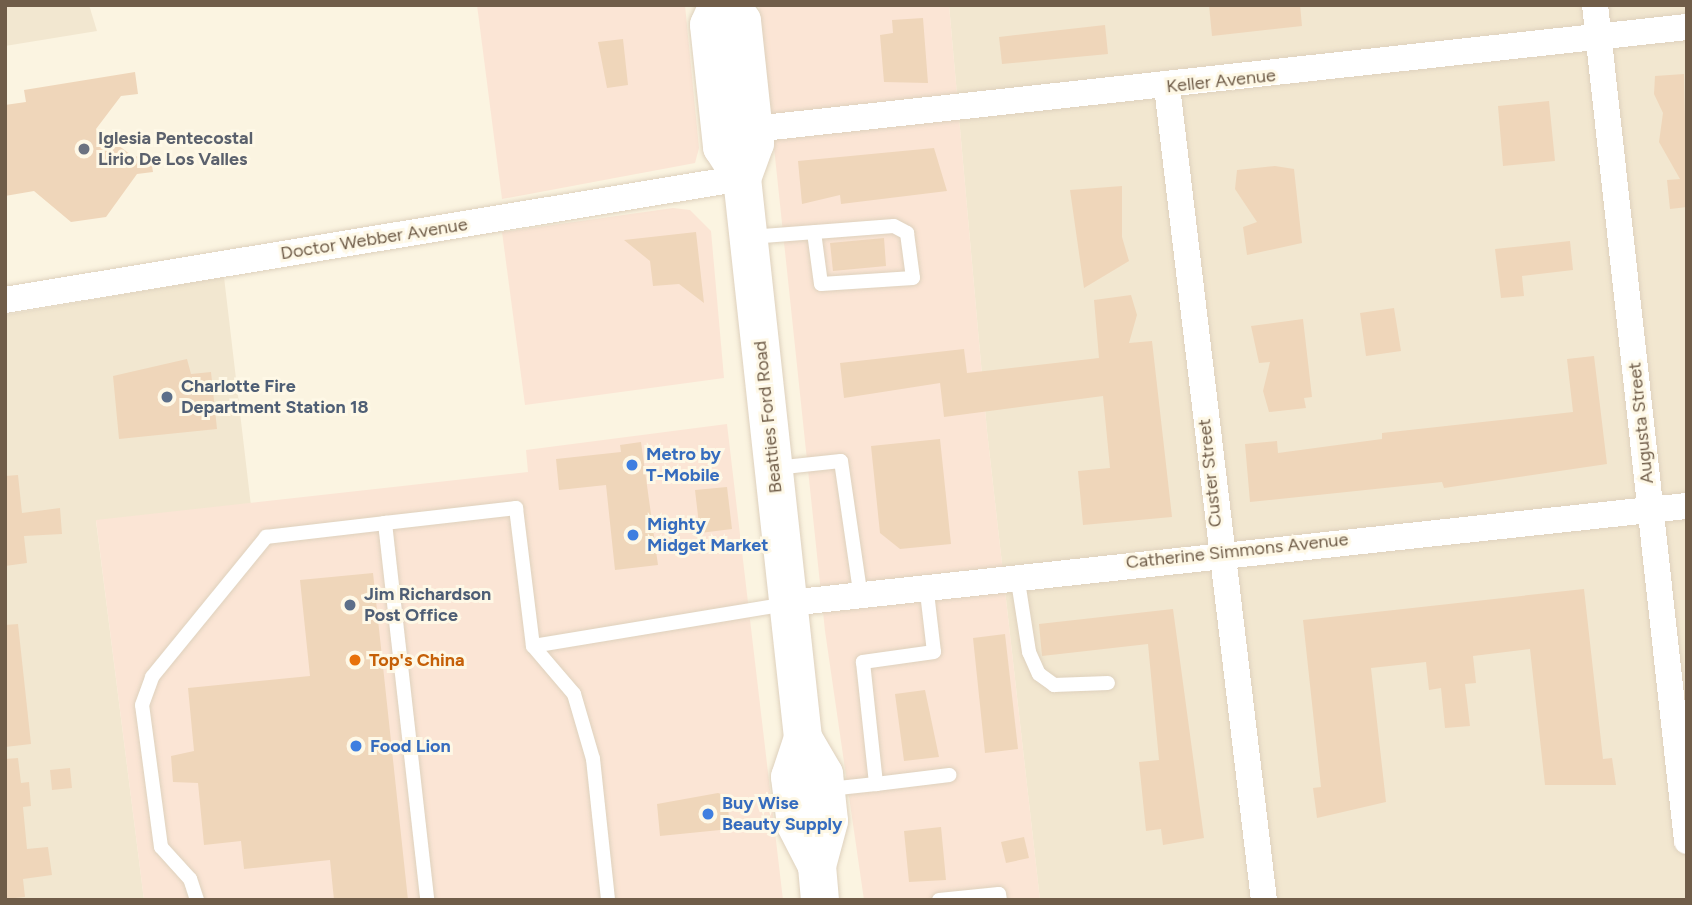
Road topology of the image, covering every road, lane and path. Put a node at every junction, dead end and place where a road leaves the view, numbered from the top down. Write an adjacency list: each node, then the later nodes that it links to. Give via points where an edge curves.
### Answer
1 (718, 5): 8 (main road, Beatties Ford Road, via 709,24 722,147)
2 (730, 5): 7 (main road, Beatties Ford Road, via 742,21)
3 (1595, 5): 5 (street, Augusta Street)
4 (1687, 27): 5 (street, Keller Avenue)
5 (1598, 38): 6 (street, Keller Avenue); 14 (street, Augusta Street)
6 (1167, 88): 7 (street, Keller Avenue); 16 (street, Custer Street)
7 (754, 129): 8 (main road, Beatties Ford Road)
8 (742, 178): 10 (main road, Beatties Ford Road); 11 (street, Doctor Webber Avenue)
9 (814, 232): 9 (lane, via 900,229 907,233 913,278 821,284); 10 (lane)
10 (749, 237): 12 (main road, Beatties Ford Road)
11 (5, 300)
12 (774, 468): 19 (lane, via 841,461); 20 (main road, Beatties Ford Road)
13 (1687, 506): 14 (street, Catherine Simmons Avenue)
14 (1651, 510): 16 (street, Catherine Simmons Avenue); 27 (street, Augusta Street)
15 (385, 523): 21 (lane, via 516,508); 29 (lane, via 266,537 152,677 142,705 161,847 190,879); 30 (lane)
16 (1219, 553): 17 (street, Catherine Simmons Avenue); 34 (street, Custer Street)
17 (1017, 575): 18 (street, Catherine Simmons Avenue); 22 (lane, via 1029,652 1039,674 1054,685)
18 (926, 584): 19 (street, Catherine Simmons Avenue); 25 (lane, via 934,652 863,662)
19 (860, 591): 20 (street, Catherine Simmons Avenue)
20 (789, 603): 21 (lane); 23 (main road, Beatties Ford Road)
21 (533, 646): 31 (lane, via 574,694 593,759)
22 (1108, 683)
23 (803, 738): 26 (main road, Beatties Ford Road, via 824,774); 28 (main road, Beatties Ford Road, via 790,777 796,825)
24 (949, 775): 25 (lane)
25 (876, 784): 26 (lane)
26 (826, 790): 28 (main road, Beatties Ford Road, via 829,821)
27 (1687, 841)
28 (819, 883)
29 (197, 900)
30 (427, 900)
31 (608, 900)
32 (939, 900): 33 (lane, via 999,894)
33 (1000, 900)
34 (1264, 900)

